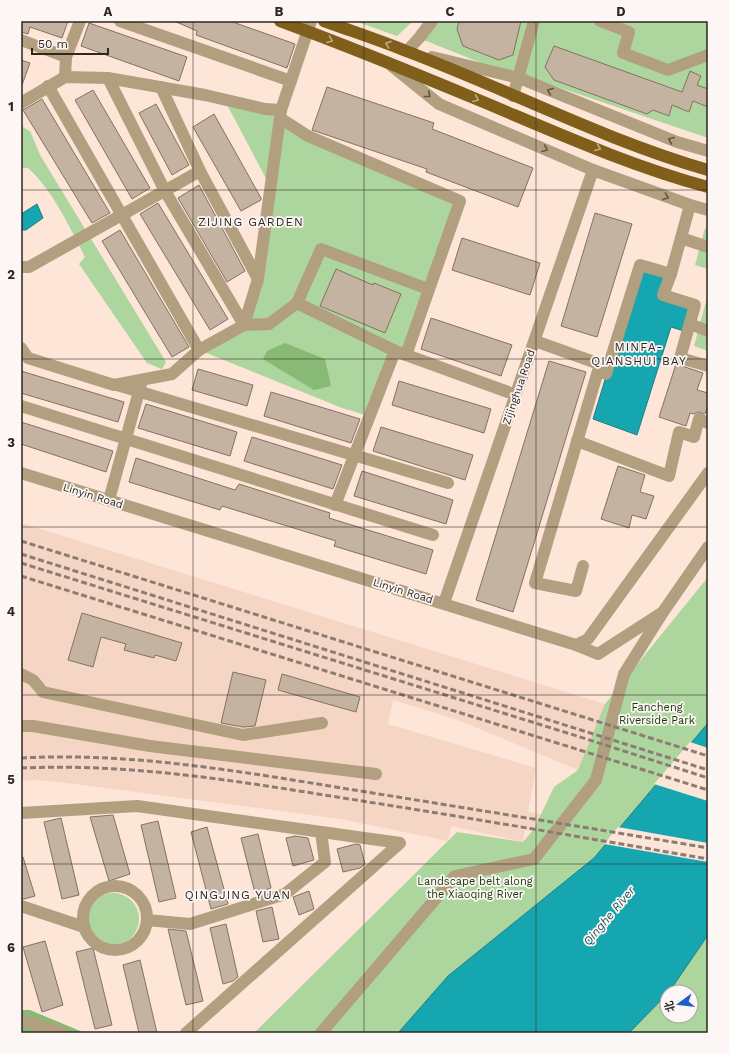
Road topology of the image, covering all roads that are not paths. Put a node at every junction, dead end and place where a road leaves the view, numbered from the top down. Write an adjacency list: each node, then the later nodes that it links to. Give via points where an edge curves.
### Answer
1 (80, 21): 12 (street)
2 (120, 21): 17 (street)
3 (280, 21): 8 (main road)
4 (324, 21): 10 (main road, one-way to 4)
5 (432, 21): 10 (street)
6 (534, 21): 16 (street)
7 (600, 21): 11 (street, via 630,32 623,53 668,70)
8 (309, 26): 13 (main road, one-way to 13); 17 (street)
9 (21, 40): 12 (street)
10 (407, 51): 16 (street); 20 (main road)
11 (708, 55)
12 (66, 57): 14 (street)
13 (386, 61): 24 (street, one-way to 24, via 439,104); 27 (main road, one-way to 27, via 548,129 679,179)
14 (65, 77): 15 (street); 18 (street)
15 (108, 78): 19 (street); 28 (street)
16 (519, 78): 20 (street); 23 (street, one-way to 16, via 677,142)
17 (291, 81): 22 (street)
18 (48, 86): 21 (street); 31 (street)
19 (161, 87): 22 (street); 26 (street)
20 (513, 96): 25 (main road)
21 (21, 103)
22 (281, 114): 36 (street); 37 (street, via 308,136 460,201)
23 (708, 151)
24 (593, 170): 29 (street, one-way to 29); 42 (street, Zijinghua Road)
25 (708, 170)
26 (200, 171): 28 (street); 36 (street)
27 (708, 187)
28 (165, 191): 31 (street); 40 (street)
29 (690, 205): 30 (street); 32 (street)
30 (708, 210)
31 (122, 215): 34 (street, via 29,267); 44 (street)
32 (681, 238): 33 (street); 35 (street)
33 (708, 247)
34 (21, 267)
35 (670, 274): 39 (street, via 663,296 695,305); 47 (street, via 640,265)
36 (258, 279): 40 (street)
37 (428, 289): 38 (street, via 321,249); 45 (street)
38 (297, 303): 40 (street, via 269,324); 45 (street)
39 (690, 324): 41 (street); 48 (street, via 680,358)
40 (244, 326): 44 (street)
41 (708, 331)
42 (535, 341): 47 (street); 66 (street, Zijinghua Road)
43 (21, 348): 46 (street)
44 (199, 350): 49 (street, via 172,374)
45 (401, 353): 52 (street); 57 (street)
46 (25, 357): 50 (street)
47 (608, 366): 56 (street, via 606,374 598,371)
48 (708, 366)
49 (143, 379): 50 (street); 51 (street)
50 (114, 385): 51 (street)
51 (139, 392): 55 (street); 57 (street)
52 (508, 392)
53 (21, 406): 55 (street)
54 (708, 423): 56 (street, via 699,419 694,437 679,432 669,476)
55 (126, 439): 61 (street); 62 (street)
56 (577, 441): 65 (street, via 535,583 576,591)
57 (354, 456): 60 (street); 62 (street)
58 (21, 473): 61 (street, Linyin Road)
59 (708, 473): 68 (street, via 588,639)
60 (448, 483)
61 (109, 500): 66 (street, Linyin Road)
62 (335, 505): 63 (street)
63 (433, 535)
64 (708, 547): 67 (street)
65 (583, 566)
66 (444, 603): 68 (street, Linyin Road)
67 (663, 612): 68 (street, Linyin Road, via 598,654); 81 (street, via 624,674 596,780 534,859 455,876)
68 (576, 645)
69 (21, 674): 70 (street, via 33,680 43,692 243,735)
70 (322, 722)
71 (21, 726): 72 (street, via 150,746)
72 (376, 774)
73 (21, 813): 74 (street, via 137,806)
74 (321, 832): 76 (street, via 325,862 286,894 190,924); 80 (street, via 400,842)
75 (21, 906): 77 (street)
76 (147, 920): 77 (street, via 145,931 138,940 129,947 118,950 107,950 97,945); 77 (street, via 146,909 135,892 126,887 106,886 96,891 84,907)
77 (84, 927)
78 (21, 1020): 79 (street)
79 (63, 1033)
80 (186, 1033)
81 (321, 1033)

